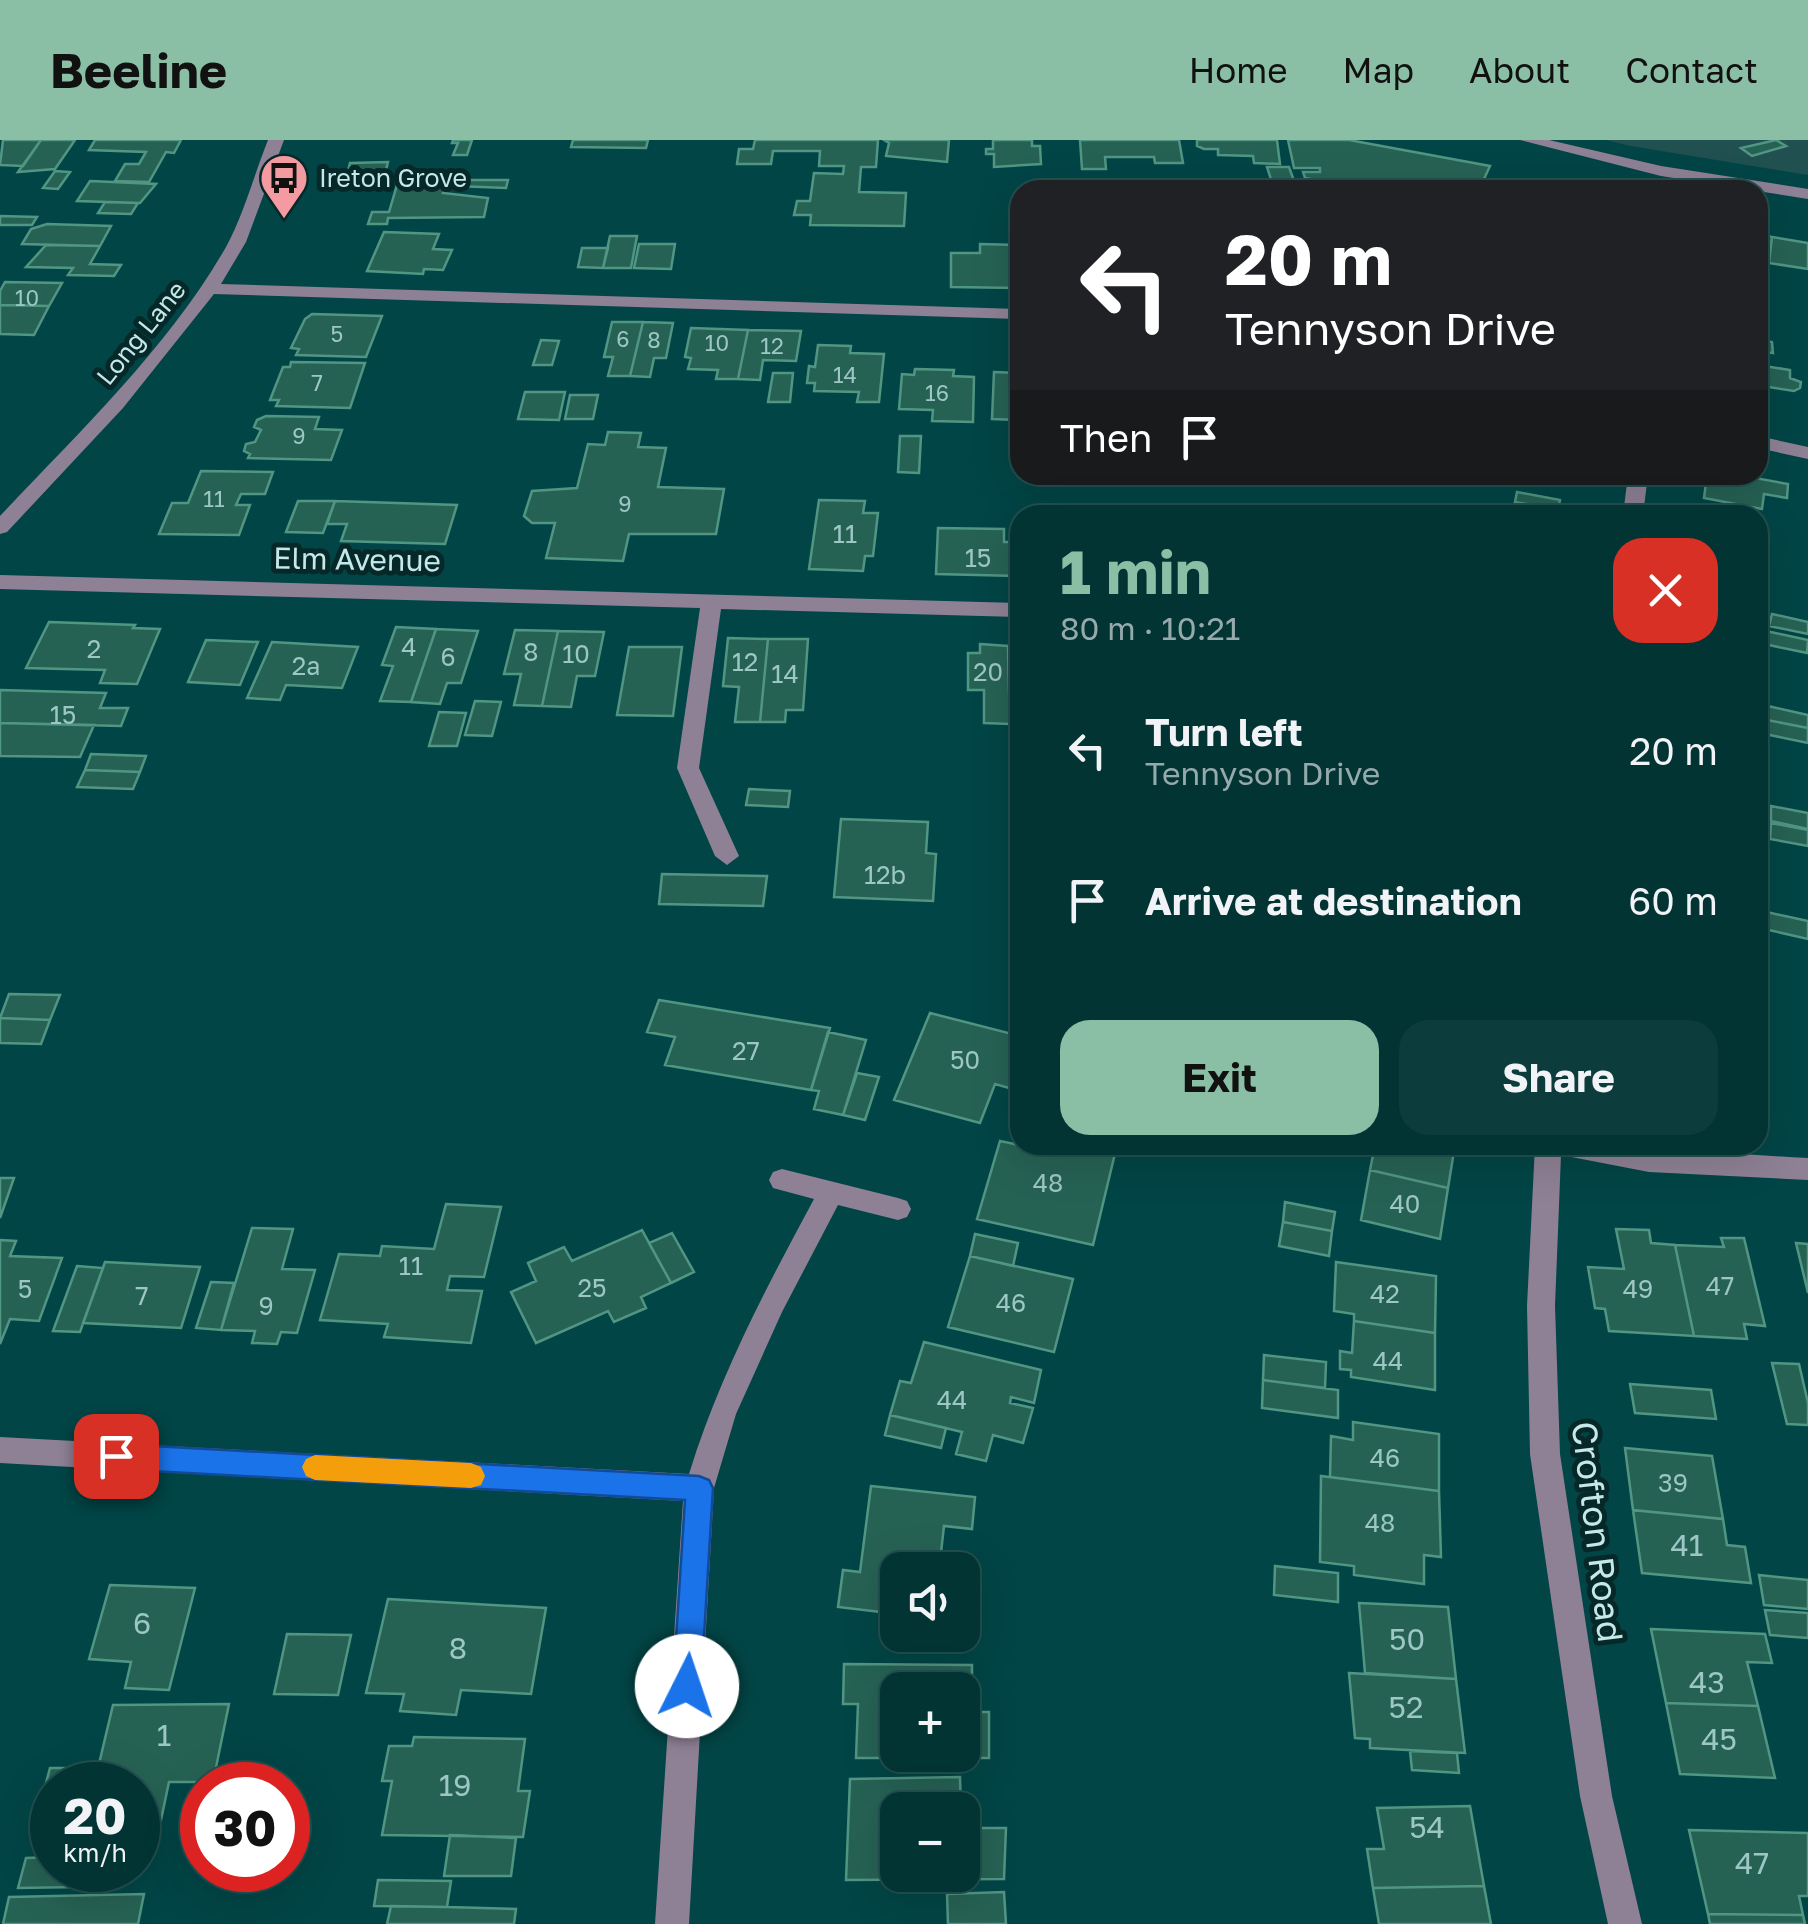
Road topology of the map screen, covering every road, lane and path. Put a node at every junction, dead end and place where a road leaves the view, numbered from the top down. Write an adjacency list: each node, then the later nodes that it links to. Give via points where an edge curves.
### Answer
1 (276, 140): 8 (street, Long Lane, via 237,242)
2 (1528, 140): 3 (street)
3 (1661, 171): 4 (street); 5 (street)
4 (1661, 180)
5 (1719, 180)
6 (1768, 188): 7 (street)
7 (1808, 194)
8 (209, 289): 9 (street); 12 (street, Long Lane, via 116,404)
9 (1010, 314)
10 (1768, 444): 11 (street)
11 (1808, 453)
12 (0, 528)
13 (0, 582): 14 (street, Elm Avenue)
14 (712, 599): 15 (street, Elm Avenue); 16 (street, via 688,768)
15 (1010, 610)
16 (727, 856)
17 (1548, 1155): 26 (street, Crofton Road, via 1540,1306 1545,1454 1596,1796)
18 (1616, 1155): 19 (street)
19 (1808, 1168)
20 (782, 1180): 21 (street)
21 (831, 1192): 22 (street); 24 (street, via 730,1396)
22 (898, 1209)
23 (0, 1450): 24 (street)
24 (699, 1488): 25 (street)
25 (672, 1924)
26 (1625, 1924)

